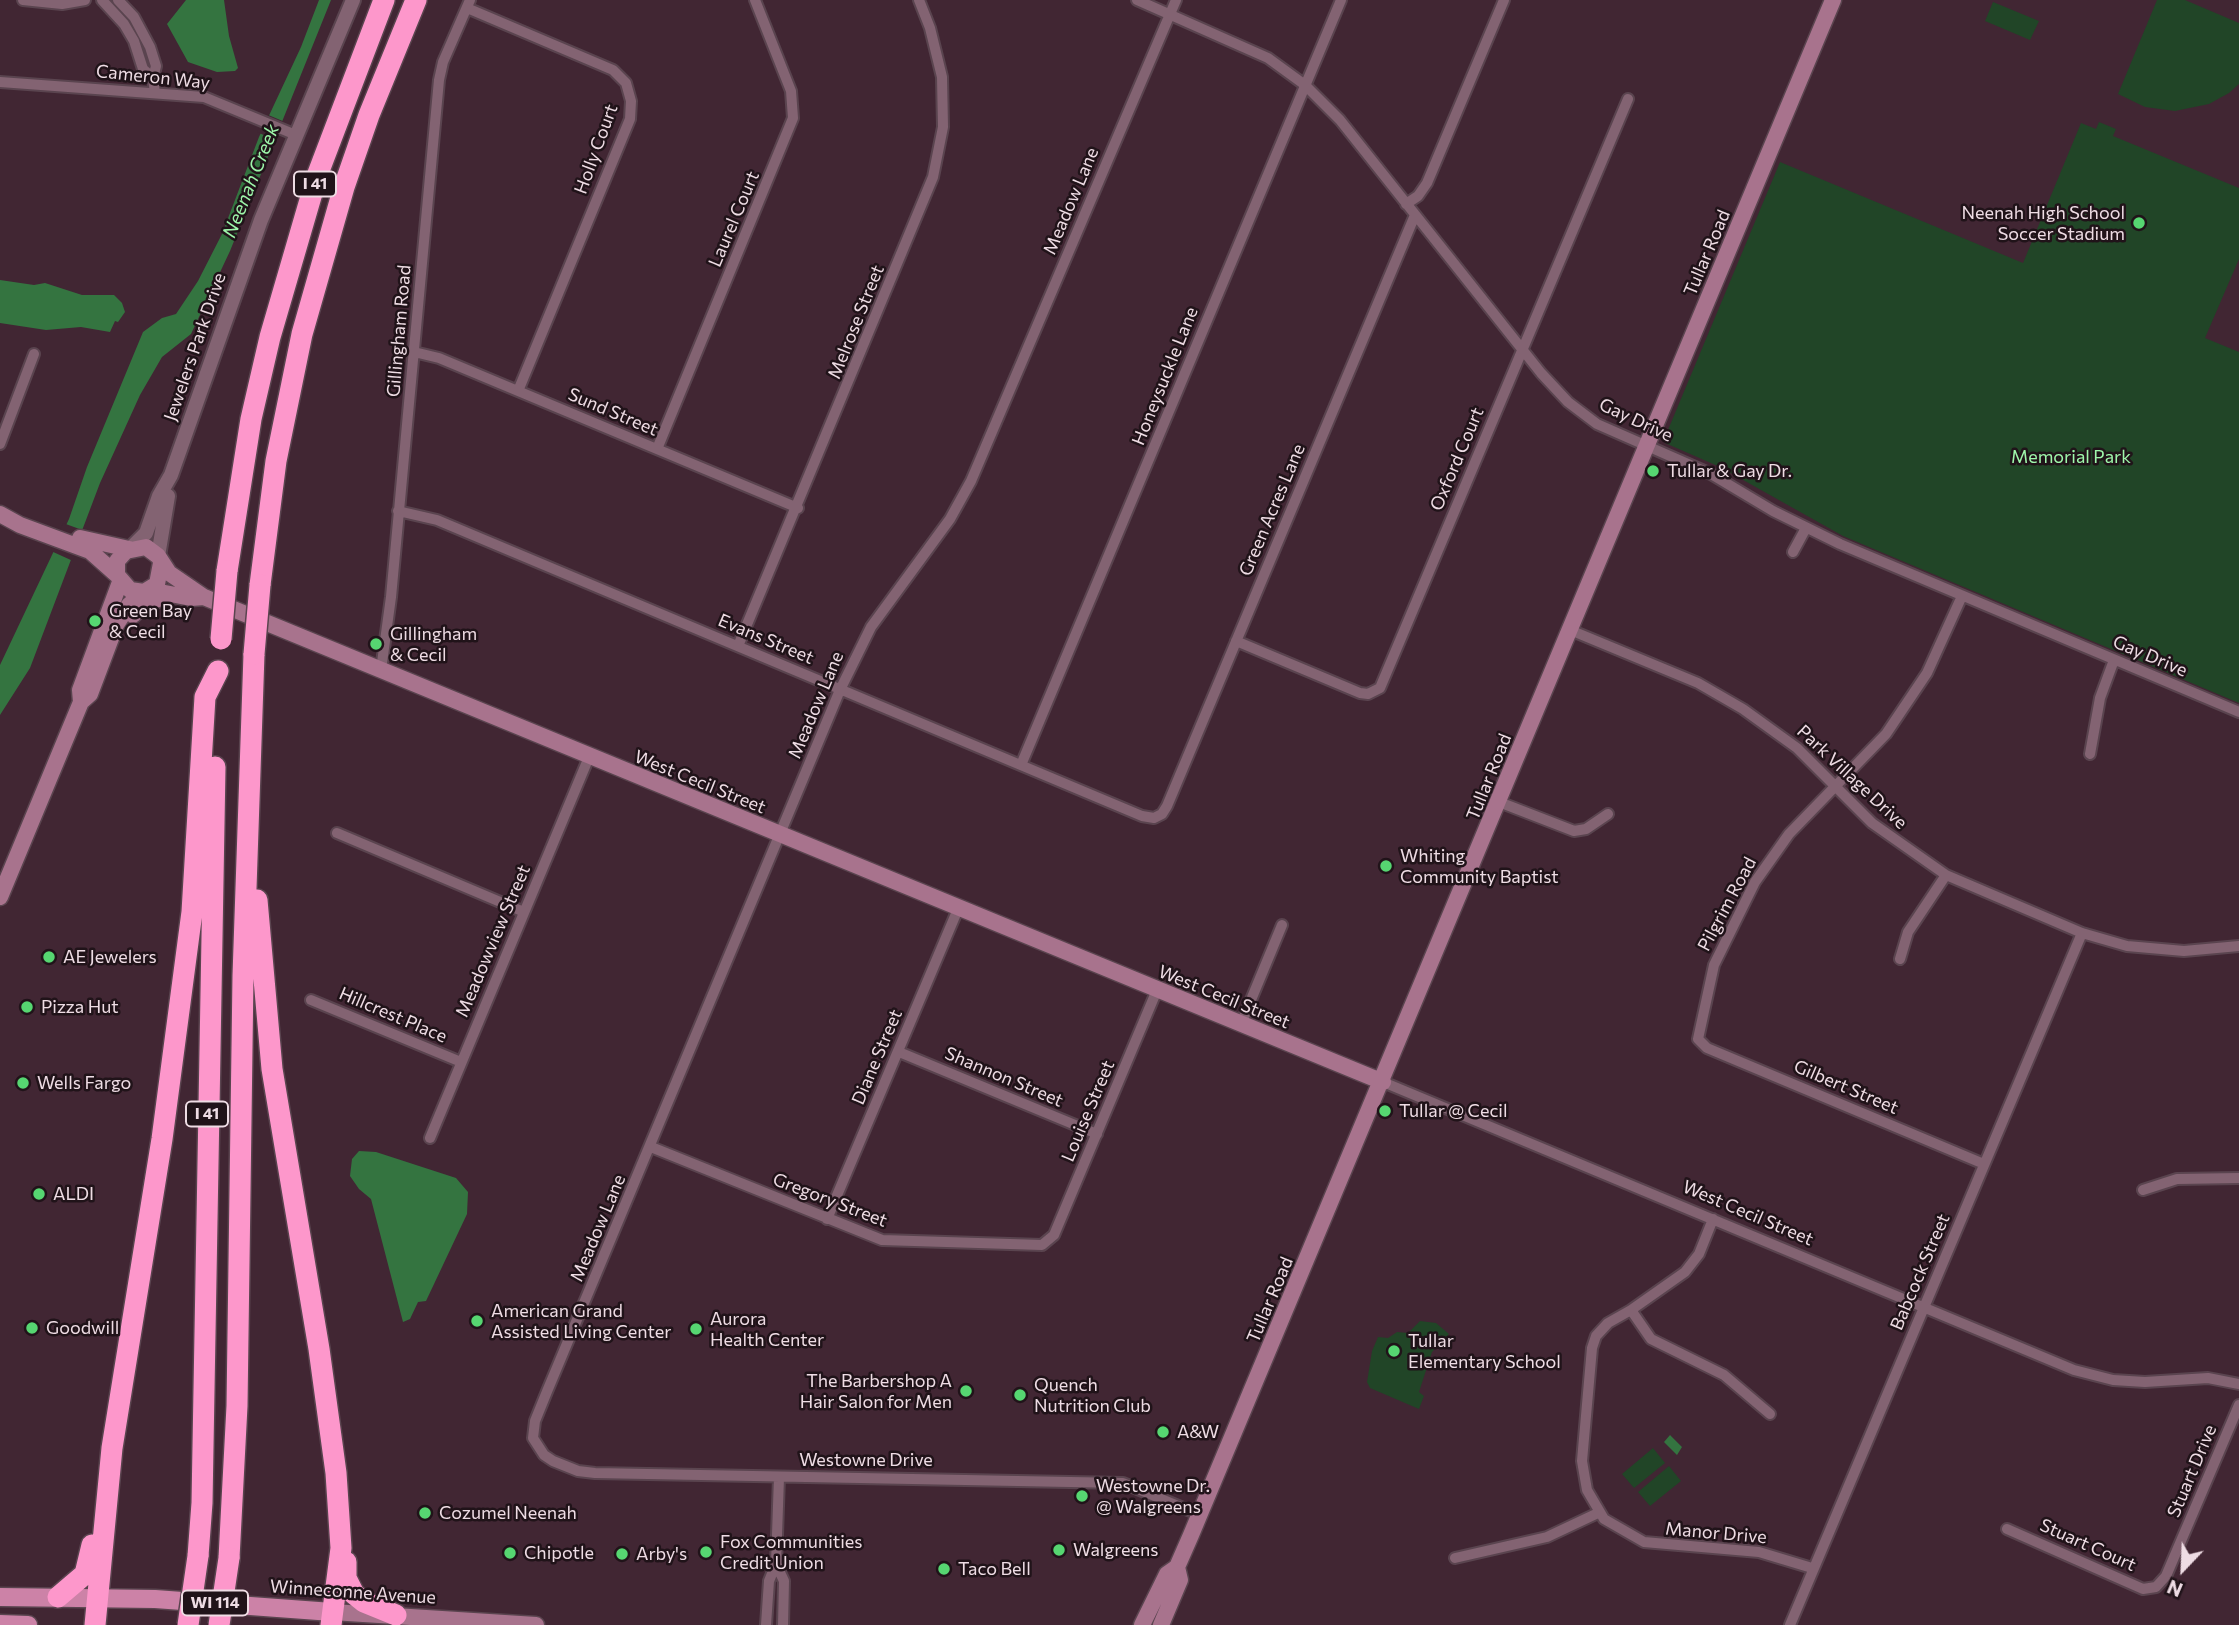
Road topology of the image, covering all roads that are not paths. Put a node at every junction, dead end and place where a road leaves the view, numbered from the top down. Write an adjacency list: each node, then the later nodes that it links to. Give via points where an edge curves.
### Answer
1 (23, 0): 2 (street, via 62,4)
2 (85, 0)
3 (102, 0): 17 (street, via 124,24 143,69)
4 (118, 0): 17 (street, via 146,38 156,66)
5 (353, 0): 22 (street, Jewelers Park Drive)
6 (384, 0): 51 (highway, I 41, bridge, via 317,176 270,337 251,419 227,571)
7 (416, 0): 60 (highway, I 41, bridge, via 344,187 302,334 276,461 260,585)
8 (755, 0): 31 (street, Laurel Court, via 792,91 793,118)
9 (919, 0): 33 (street, Melrose Street, via 942,77 939,152 922,208)
10 (1137, 0): 16 (street, Gay Drive)
11 (1176, 0): 16 (street, Meadow Lane)
12 (1341, 0): 19 (street, Honeysuckle Lane)
13 (1504, 0): 23 (street, via 1427,183)
14 (1833, 0): 30 (main road, Tullar Road)
15 (468, 4): 26 (street, Gillingham Road, via 441,71); 28 (street, Holly Court, via 613,70 625,83 631,101 630,119)
16 (1169, 15): 19 (street, Gay Drive, via 1268,58); 52 (street, Meadow Lane, via 971,481 950,519 872,627)
17 (153, 78): 20 (street)
18 (0, 82): 20 (street, Cameron Way)
19 (1305, 85): 23 (street, Gay Drive, via 1340,120); 57 (street, Honeysuckle Lane)
20 (155, 93): 22 (street, Cameron Way, via 204,97)
21 (1628, 99): 25 (street, Oxford Court)
22 (291, 133): 32 (street, Jewelers Park Drive)
23 (1406, 204): 24 (street, Gay Drive)
24 (1415, 215): 25 (street, Gay Drive); 47 (street, Green Acres Lane)
25 (1521, 349): 30 (street, Gay Drive, via 1583,414 1611,432); 47 (street, Oxford Court, via 1378,691 1360,693)
26 (414, 352): 28 (street, Sund Street); 34 (street, Gillingham Road)
27 (34, 354): 29 (street)
28 (518, 391): 31 (street, Sund Street)
29 (0, 444)
30 (1648, 446): 36 (street, Gay Drive, via 1724,481); 46 (main road, Tullar Road)
31 (657, 449): 33 (street, Sund Street)
32 (171, 475): 38 (street, Jewelers Park Drive, via 146,533); 40 (street, Jewelers Park Drive)
33 (798, 508): 48 (street, Melrose Street)
34 (398, 511): 48 (street, Evans Street, via 427,516); 50 (street, Gillingham Road)
35 (11, 520): 37 (main road)
36 (1806, 528): 39 (street); 44 (street, Gay Drive)
37 (80, 547): 38 (main road); 41 (main road, via 97,555)
38 (130, 548): 40 (main road, via 146,547); 41 (main road, via 117,561)
39 (1793, 552)
40 (159, 559): 42 (main road, via 160,577); 45 (main road, West Cecil Street, via 169,573)
41 (117, 584): 42 (main road); 53 (main road, via 80,690)
42 (148, 590): 43 (main road, West Cecil Street); 53 (main road, via 119,618)
43 (170, 594): 45 (main road, West Cecil Street); 53 (main road, via 134,614 103,676)
44 (1962, 596): 49 (street, Gay Drive); 58 (street, Pilgrim Road, via 1909,703)
45 (204, 597): 50 (main road, West Cecil Street)
46 (1570, 630): 58 (street, Park Village Drive, via 1698,683 1735,704 1797,748); 59 (main road, Tullar Road)
47 (1236, 641): 62 (street, Green Acres Lane, via 1167,806)
48 (738, 646): 52 (street, Evans Street)
49 (2114, 660): 54 (street, Gay Drive); 55 (street, via 2100,698)
50 (381, 670): 56 (main road, West Cecil Street)
51 (218, 671): 95 (highway, via 205,697 192,912 162,1139); 114 (highway, I 41, bridge, via 202,1503)
52 (840, 690): 57 (street, Evans Street); 64 (street, Meadow Lane)
53 (86, 698): 66 (main road)
54 (2239, 712)
55 (2090, 754)
56 (589, 757): 64 (main road, West Cecil Street); 68 (street, Meadowview Street)
57 (1021, 765): 62 (street, Evans Street, via 1142,816)
58 (1836, 787): 65 (street, Park Village Drive, via 1903,848); 76 (street, Pilgrim Road, via 1789,834 1744,902 1714,965)
59 (1499, 802): 61 (street, via 1574,831 1586,829); 79 (main road, Tullar Road)
60 (247, 806): 100 (highway, via 257,822 258,915 270,1056 333,1445); 115 (highway, I 41, bridge, via 237,1406 229,1558)
61 (1608, 814)
62 (1158, 817)
63 (337, 833): 68 (street)
64 (780, 836): 67 (main road, West Cecil Street); 82 (street, Meadow Lane)
65 (1946, 875): 70 (street, Park Village Drive); 72 (street, via 1908,932)
66 (0, 897)
67 (958, 909): 73 (main road, West Cecil Street); 77 (street, Diane Street)
68 (524, 912): 78 (street, Meadowview Street)
69 (1282, 925): 75 (street)
70 (2082, 933): 71 (street, Park Village Drive, via 2157,950); 83 (street, Babcock Street)
71 (2239, 946)
72 (1900, 959)
73 (1157, 990): 75 (main road, West Cecil Street); 80 (street, Louise Street)
74 (311, 1000): 78 (street, Hillcrest Place)
75 (1241, 1024): 79 (main road, West Cecil Street)
76 (1698, 1039): 83 (street, Gilbert Street, via 1707,1048)
77 (899, 1052): 80 (street, Shannon Street); 86 (street, Diane Street)
78 (461, 1062): 81 (street, Meadowview Street)
79 (1383, 1082): 87 (street, West Cecil Street); 98 (main road, Tullar Road)
80 (1097, 1134): 88 (street, Louise Street)
81 (430, 1138)
82 (651, 1147): 86 (street, Gregory Street); 94 (street, Meadow Lane, via 535,1420)
83 (1984, 1164): 89 (street, Babcock Street)
84 (2239, 1178): 85 (street, via 2178,1179)
85 (2143, 1190)
86 (827, 1219): 88 (street, Gregory Street, via 891,1241)
87 (1713, 1219): 89 (street, West Cecil Street); 90 (street, via 1693,1264)
88 (1047, 1243)
89 (1923, 1308): 91 (street, West Cecil Street, via 2094,1376 2146,1382 2208,1378); 104 (street, Babcock Street)
90 (1631, 1310): 93 (street, via 1651,1339 1732,1380); 97 (street, via 1608,1323 1592,1348 1583,1472)
91 (2239, 1384)
92 (2239, 1405): 105 (street, Stuart Drive, via 2166,1576)
93 (1770, 1414)
94 (535, 1444): 96 (street, Westowne Drive, via 552,1461 578,1471)
95 (112, 1448): 107 (highway, via 100,1471 90,1563 82,1578); 108 (highway)
96 (779, 1477): 98 (street, Westowne Drive, via 1123,1483); 102 (street)
97 (1598, 1513): 101 (street, via 1547,1537); 104 (street, Manor Drive, via 1621,1531 1657,1545 1759,1552)
98 (1200, 1514): 103 (main road, Tullar Road)
99 (2007, 1528): 105 (street, Stuart Court, via 2143,1589)
100 (341, 1548): 109 (highway, via 354,1594); 110 (highway)
101 (1455, 1558)
102 (776, 1564): 117 (street, via 769,1581); 118 (street, via 785,1581)
103 (1177, 1567): 119 (main road, Tullar Road, via 1167,1574); 120 (main road, Tullar Road, via 1180,1580)
104 (1812, 1568): 121 (street, Babcock Street)
105 (2156, 1587)
106 (0, 1597): 107 (main road, Winneconne Avenue / WI 114)
107 (58, 1597): 108 (main road, Winneconne Avenue / WI 114)
108 (97, 1598): 110 (main road, Winneconne Avenue / WI 114); 113 (highway)
109 (396, 1615): 110 (main road, Winneconne Avenue); 116 (main road, Winneconne Avenue)
110 (332, 1618)
111 (0, 1624): 112 (main road)
112 (28, 1625)
113 (95, 1625)
114 (188, 1625)
115 (219, 1625)
116 (536, 1625)
117 (766, 1625)
118 (783, 1625)
119 (1142, 1625)
120 (1161, 1625)
121 (1790, 1625)

